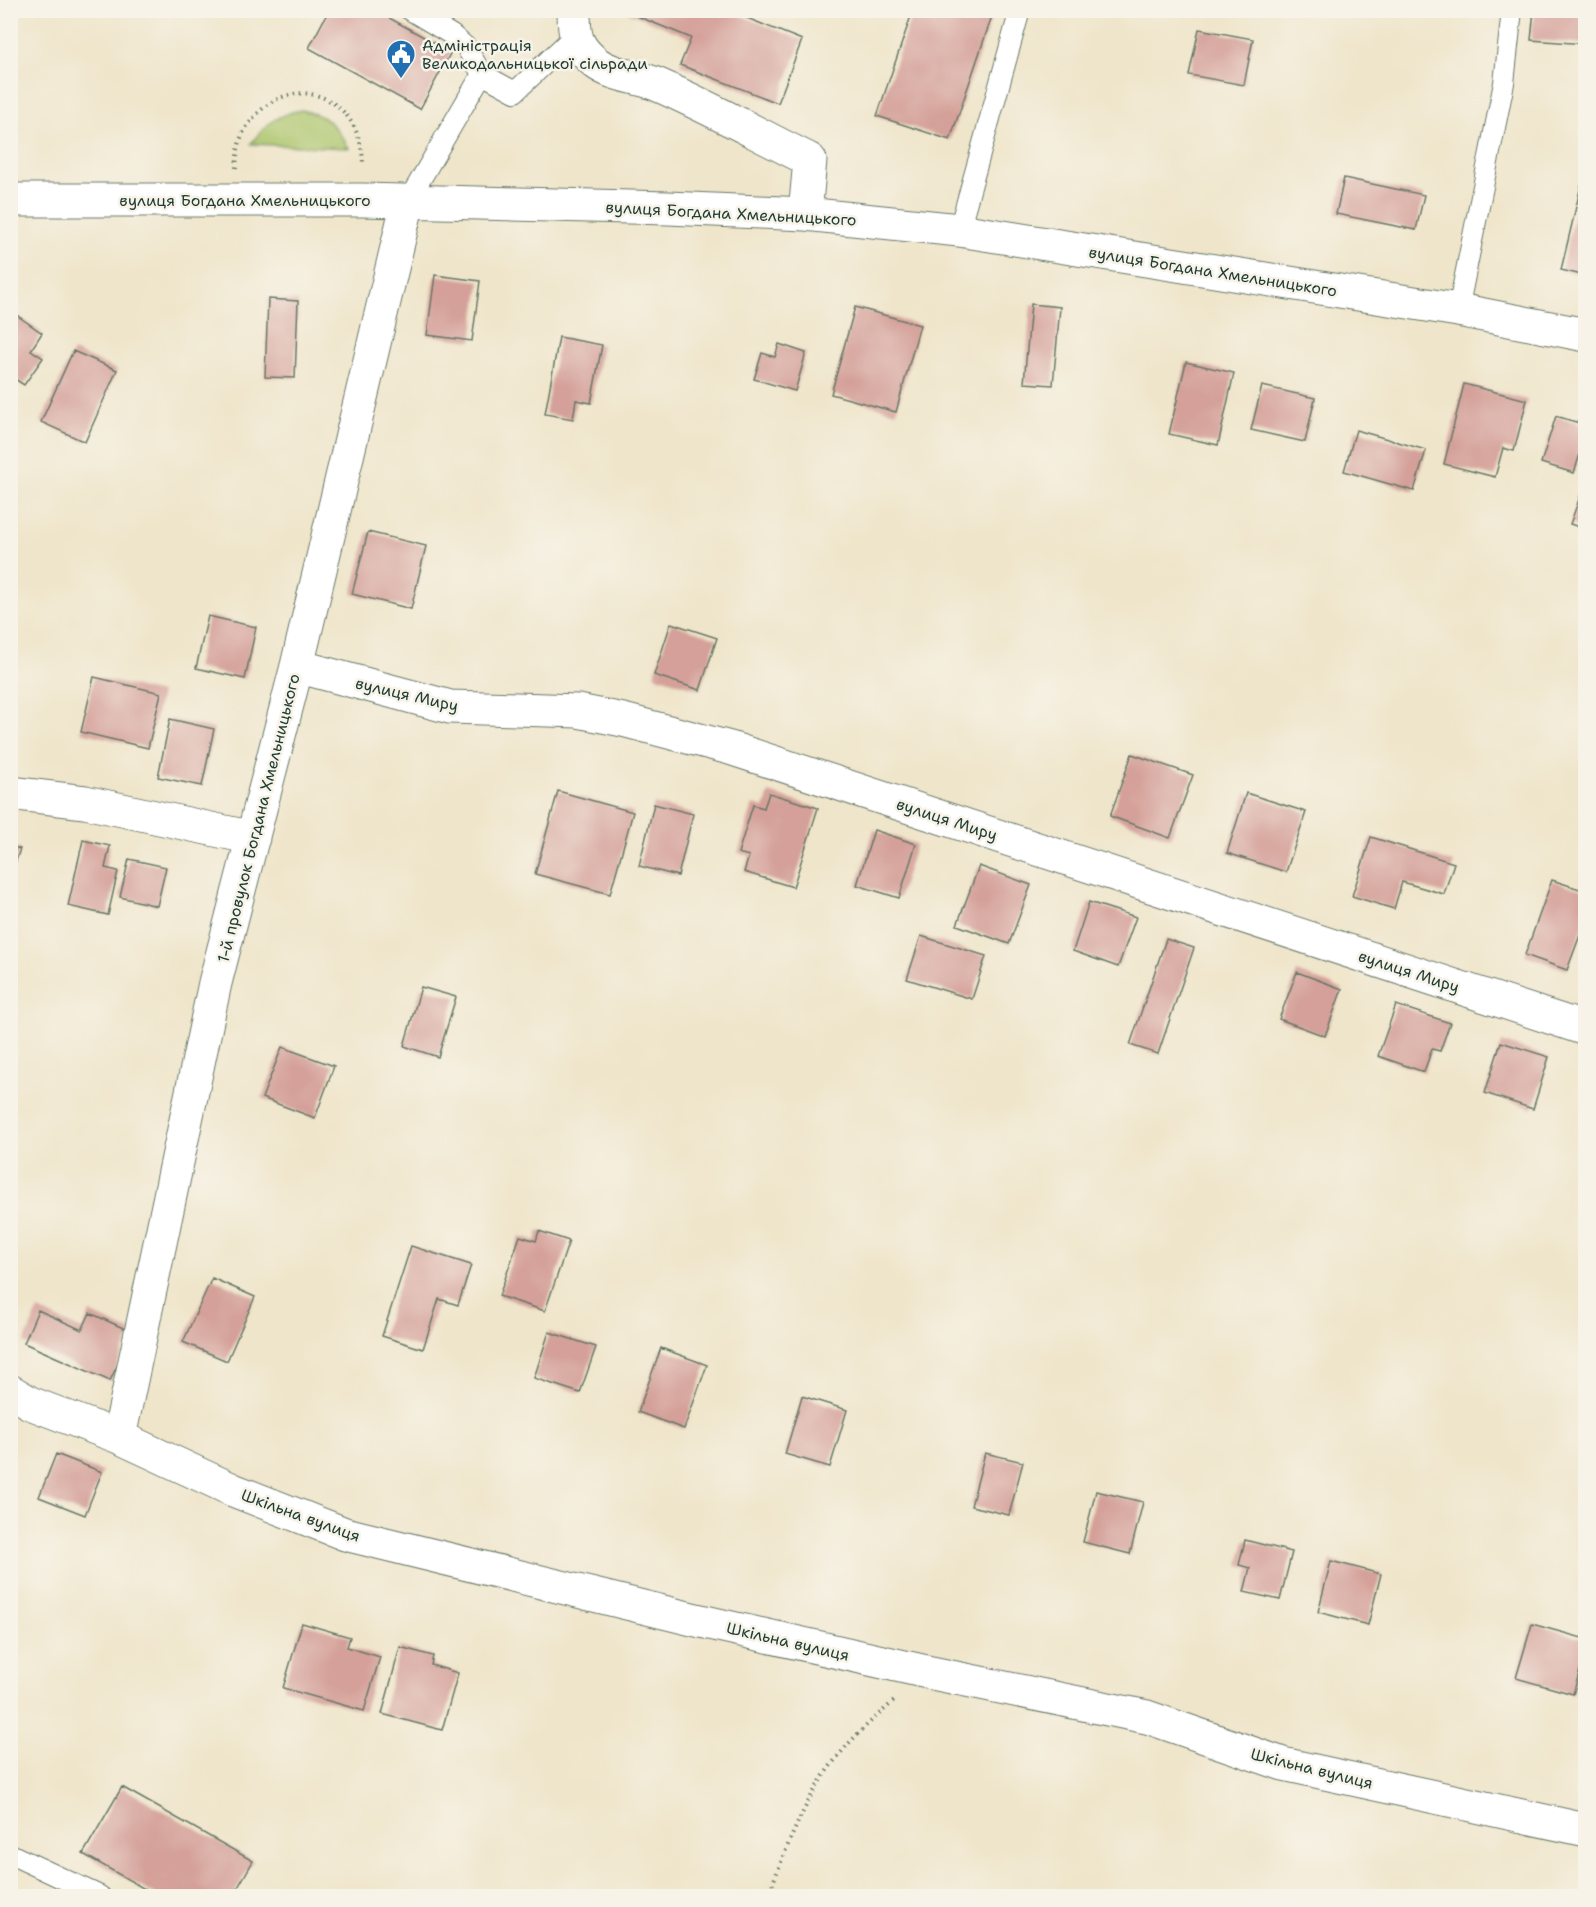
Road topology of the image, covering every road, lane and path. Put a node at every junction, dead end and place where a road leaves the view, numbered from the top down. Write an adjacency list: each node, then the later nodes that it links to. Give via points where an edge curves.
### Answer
1 (410, 10): 5 (lane, via 452,34 466,47)
2 (1020, 10): 11 (lane)
3 (1512, 10): 12 (lane, via 1504,83)
4 (574, 23): 5 (lane, via 515,92); 10 (street, via 583,51 597,64 654,83 810,160)
5 (482, 74): 9 (lane)
6 (232, 198): 7 (street, вулиця Богдана Хмельницького); 8 (street, вулиця Богдана Хмельницького); 8 (path, via 238,144 245,129 280,97 310,93 340,107 358,133 363,148)
7 (10, 200)
8 (363, 200): 9 (street, вулиця Богдана Хмельницького)
9 (408, 201): 10 (street, вулиця Богдана Хмельницького); 14 (street, 1-й провулок Богдана Хмельницького)
10 (805, 214): 11 (street, вулиця Богдана Хмельницького)
11 (959, 230): 12 (street, вулиця Богдана Хмельницького)
12 (1458, 310): 13 (street, вулиця Богдана Хмельницького)
13 (1586, 335)
14 (297, 666): 16 (street, 1-й провулок Богдана Хмельницького); 17 (street, вулиця Миру, via 450,707 578,711 730,748)
15 (10, 793): 16 (street, via 86,802)
16 (253, 838): 19 (street, 1-й провулок Богдана Хмельницького, via 215,983)
17 (1586, 1029)
18 (10, 1390): 19 (street, Шкільна вулиця, via 30,1403)
19 (119, 1437): 20 (street, Шкільна вулиця, via 233,1490 345,1534)
20 (927, 1672): 21 (street, Шкільна вулиця, via 1147,1717 1283,1764); 24 (path, via 844,1749 817,1786 790,1836)
21 (1586, 1830)
22 (10, 1854): 23 (lane)
23 (100, 1896)
24 (768, 1896)

